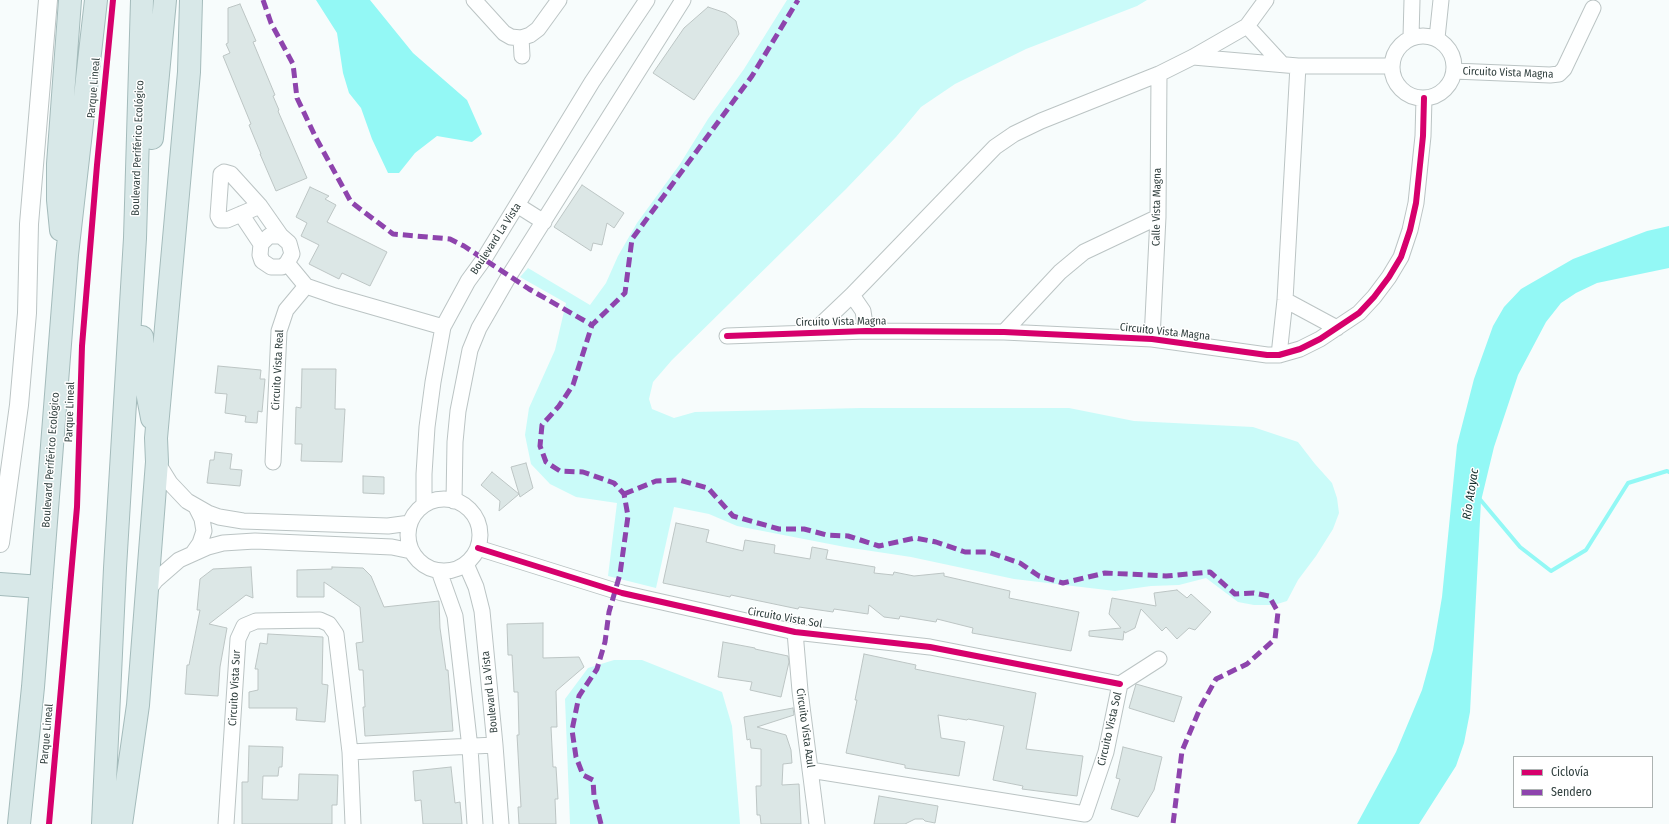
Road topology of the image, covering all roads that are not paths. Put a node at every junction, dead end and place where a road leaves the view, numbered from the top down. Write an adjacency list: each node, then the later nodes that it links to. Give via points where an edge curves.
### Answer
1 (48, 0): 53 (street, via 29,224 28,313 19,405)
2 (70, 0): 35 (highway, via 58,164 59,222)
3 (96, 0): 35 (highway, Boulevard Periférico Ecológico)
4 (142, 0): 33 (highway, Boulevard Periférico Ecológico)
5 (165, 0): 33 (highway, via 152,136)
6 (191, 0): 49 (highway, via 188,80)
7 (474, 0): 17 (street, via 504,32 511,37)
8 (559, 0): 17 (street, via 538,29)
9 (647, 0): 28 (street, Boulevard La Vista, via 592,82)
10 (683, 0): 31 (street)
11 (1266, 0): 15 (street, Circuito Vista Magna)
12 (1412, 0): 16 (street)
13 (1441, 0): 18 (street)
14 (1593, 8): 24 (street, Circuito Vista Magna, via 1564,69 1559,74)
15 (1247, 26): 20 (street, Circuito Vista Magna); 21 (street)
16 (1411, 37): 18 (street, via 1419,35); 23 (street, via 1396,49)
17 (521, 38): 19 (street)
18 (1437, 38): 24 (street, via 1451,52)
19 (522, 56)
20 (1193, 57): 21 (street); 25 (street, Circuito Vista Magna)
21 (1282, 64): 22 (street)
22 (1298, 66): 23 (street); 40 (street)
23 (1391, 66): 26 (street, via 1392,76 1404,93)
24 (1454, 71): 26 (street, via 1451,81 1444,90 1435,96)
25 (1159, 74): 30 (street, Calle Vista Magna); 39 (street, Circuito Vista Magna, via 1041,121 995,146)
26 (1424, 98): 42 (street, Circuito Vista Magna, via 1416,202 1410,230 1400,257 1374,297 1359,313)
27 (260, 206): 29 (street); 29 (street, via 231,174 224,172 221,178 218,218 227,220); 32 (street)
28 (517, 206): 31 (street); 41 (street, Boulevard La Vista, via 468,281)
29 (241, 214): 34 (street)
30 (1158, 217): 44 (street, via 1084,252 1060,272); 47 (street, Calle Vista Magna)
31 (544, 222): 52 (street, via 478,328 470,350 458,410)
32 (281, 236): 34 (street, via 269,236); 36 (street, via 291,248 292,254)
33 (136, 238): 37 (highway, Boulevard Periférico Ecológico)
34 (261, 244): 36 (street, via 260,255 266,265 276,268)
35 (67, 255): 63 (highway, Boulevard Periférico Ecológico)
36 (287, 264): 38 (street)
37 (133, 276): 49 (highway, via 141,326 146,389); 76 (highway, Boulevard Periférico Ecológico, via 115,568)
38 (306, 286): 41 (street); 51 (street, Circuito Vista Real, via 286,310 278,331)
39 (852, 295): 43 (street, Circuito Vista Magna, via 863,311); 45 (street, Circuito Vista Magna)
40 (1285, 300): 42 (street); 48 (street)
41 (443, 327): 54 (street, Boulevard La Vista, via 432,382 427,427)
42 (1337, 328): 48 (street, Circuito Vista Magna, via 1300,349)
43 (866, 331): 44 (street, Circuito Vista Magna); 45 (street, Circuito Vista Magna)
44 (1004, 332): 47 (street, Circuito Vista Magna)
45 (812, 333): 46 (street, Circuito Vista Magna)
46 (727, 336)
47 (1152, 339): 48 (street, Circuito Vista Magna)
48 (1279, 354)
49 (156, 438): 50 (highway)
50 (158, 462): 55 (street, via 170,483); 65 (highway)
51 (273, 462)
52 (454, 501): 54 (street, via 444,499); 58 (street, via 471,511 476,519 480,538)
53 (3, 505): 57 (street)
54 (424, 505): 56 (street, via 416,512)
55 (196, 507): 56 (street, via 231,520 388,526); 60 (street, via 204,531)
56 (410, 523): 59 (street, via 408,535)
57 (1, 533)
58 (478, 548): 61 (street); 66 (street, Circuito Vista Sol, via 622,593)
59 (411, 551): 60 (street, via 392,547 255,541 223,543); 62 (street, via 422,564)
60 (193, 553): 65 (street, via 167,570)
61 (466, 564): 62 (street, via 448,571); 70 (street, Boulevard La Vista, via 476,587 482,611)
62 (438, 571): 71 (street, via 455,616)
63 (41, 587): 64 (highway); 75 (highway, Boulevard Periférico Ecológico)
64 (1, 588)
65 (147, 592): 69 (highway)
66 (795, 632): 68 (street, Circuito Vista Sol, via 930,647); 73 (street, Circuito Vista Azul)
67 (1159, 659): 68 (street)
68 (1120, 684): 74 (street, Circuito Vista Sol, via 1106,752)
69 (138, 705): 76 (highway, via 114,767); 77 (highway)
70 (495, 745): 71 (street); 81 (street, Boulevard La Vista)
71 (470, 748): 72 (street); 80 (street)
72 (350, 752): 78 (street, Circuito Vista Sur, via 336,634 329,624 320,620 256,621 244,626 238,639); 79 (street, Circuito Vista Sur)
73 (810, 770): 74 (street, Circuito Vista Sol); 82 (street, Circuito Vista Azul)
74 (1088, 819)
75 (19, 824)
76 (103, 824)
77 (121, 824)
78 (226, 824)
79 (353, 824)
80 (475, 824)
81 (501, 824)
82 (817, 824)

